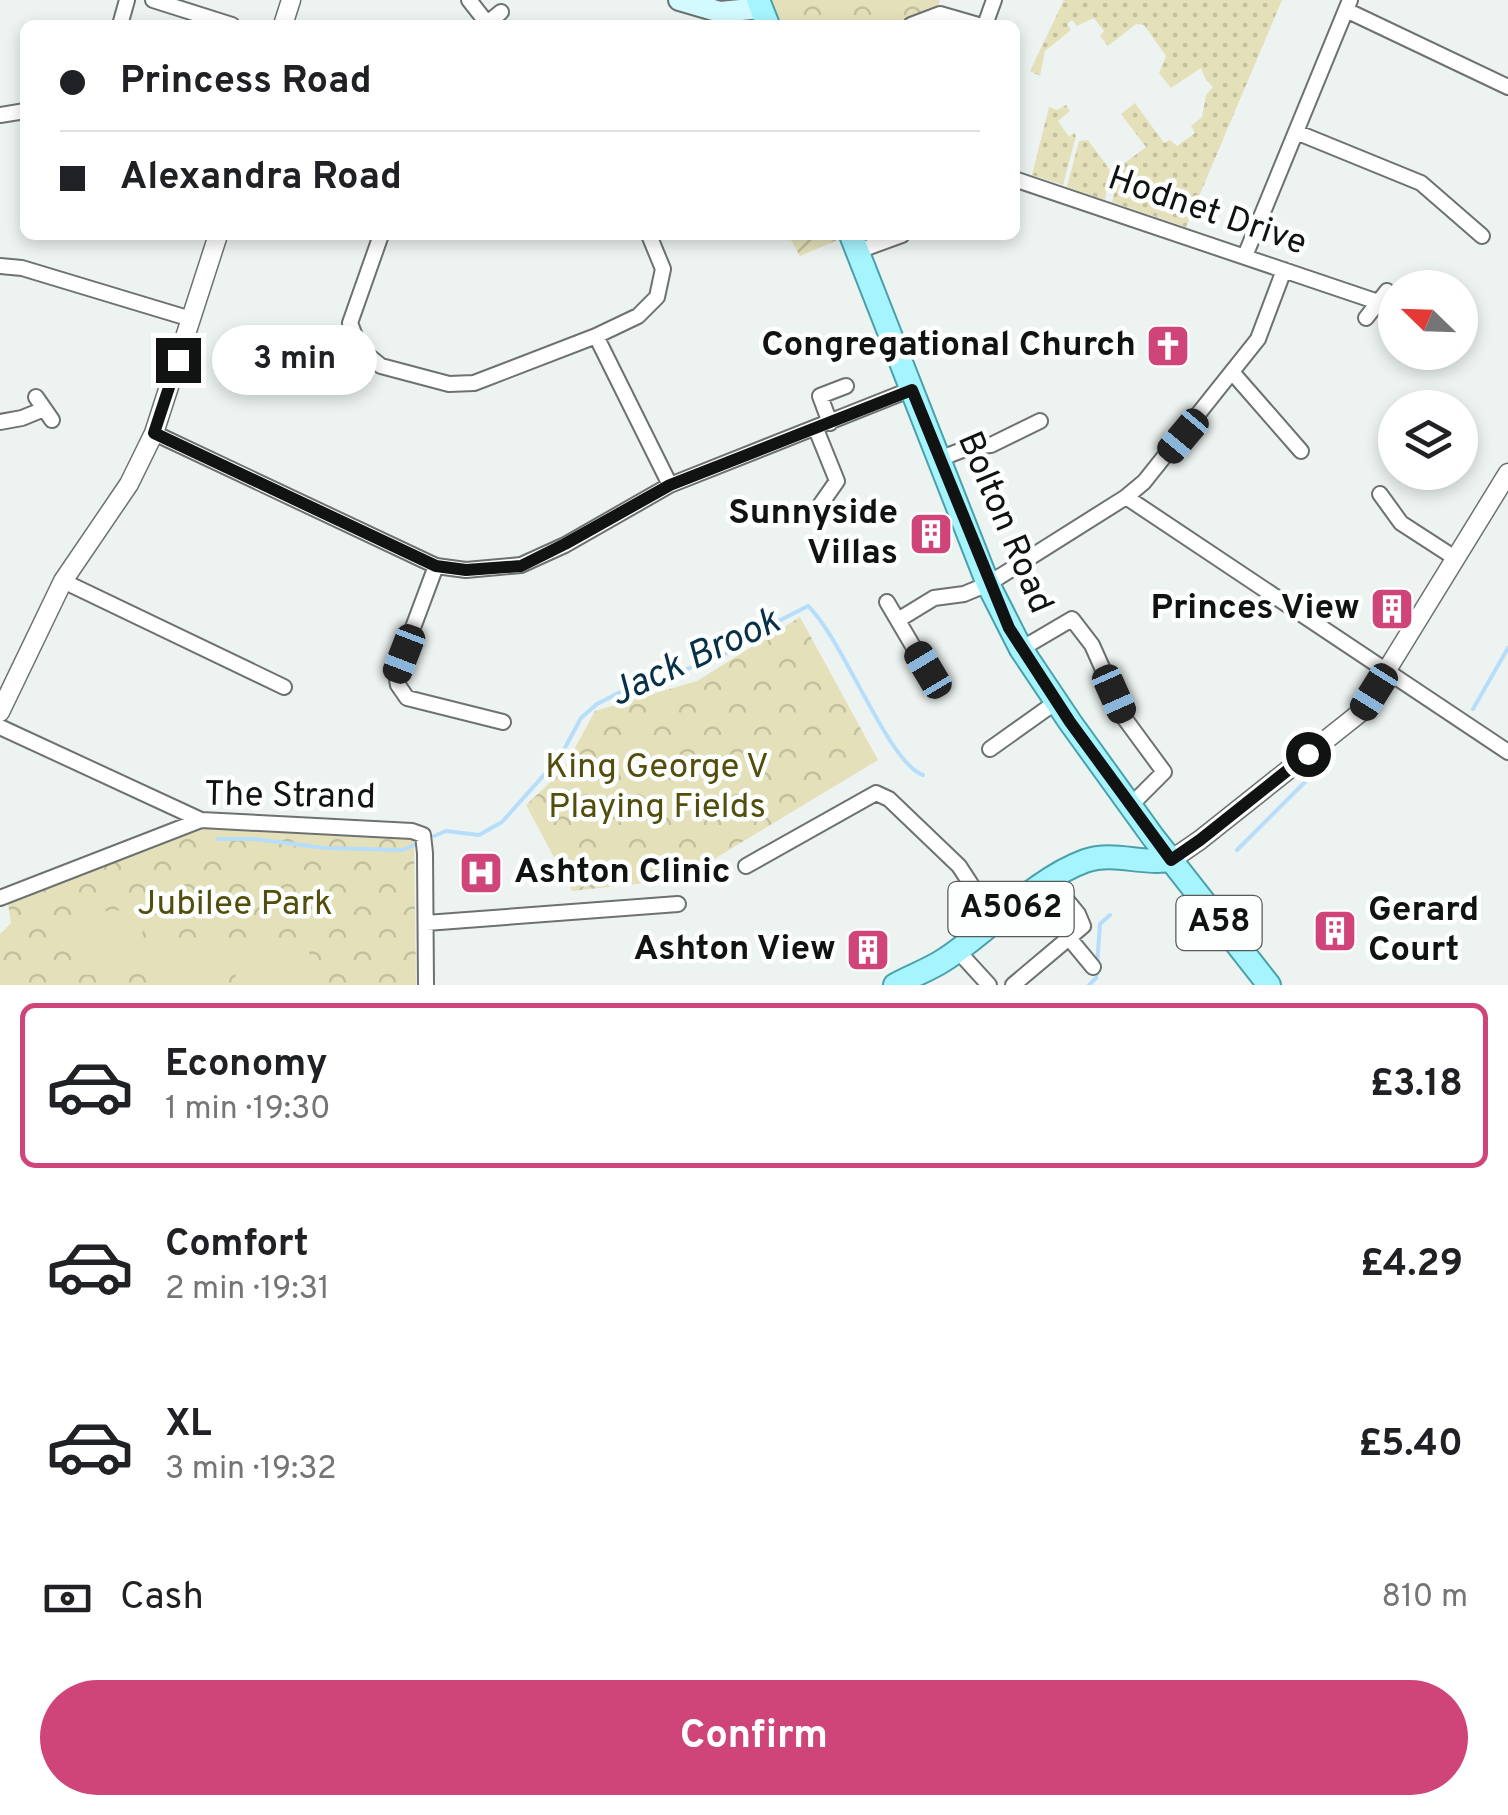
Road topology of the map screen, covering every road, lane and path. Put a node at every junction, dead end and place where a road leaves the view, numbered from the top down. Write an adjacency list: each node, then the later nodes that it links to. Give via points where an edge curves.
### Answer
1 (153, 0): 6 (street)
2 (679, 0): 4 (main road, via 720,12)
3 (1348, 5): 10 (street); 11 (street)
4 (762, 11)
5 (501, 12): 7 (street)
6 (216, 20)
7 (491, 20)
8 (924, 20): 9 (street, via 940,14)
9 (961, 20)
10 (1508, 87)
11 (1296, 132): 13 (street, via 1420,183); 18 (street)
12 (1020, 182): 18 (street, Hodnet Drive)
13 (1482, 236)
14 (216, 240): 22 (street)
15 (379, 240): 23 (street, via 350,323 360,350 380,366 474,384)
16 (651, 240): 23 (street, via 663,269 657,297 638,316)
17 (855, 243): 26 (main road, Bolton Road / A58)
18 (1244, 256): 20 (street, Hodnet Drive)
19 (0, 266): 22 (street)
20 (1284, 270): 21 (street, Hodnet Drive, via 1382,296); 24 (street, via 1258,339)
21 (1366, 318)
22 (191, 320): 31 (street)
23 (596, 336): 35 (street)
24 (1232, 372): 32 (street); 37 (street)
25 (846, 386): 30 (street, via 820,396)
26 (912, 390): 30 (street); 33 (main road, Bolton Road / A58)
27 (44, 408): 29 (street)
28 (1040, 420): 33 (street, via 991,445)
29 (0, 422)
30 (823, 426): 35 (street); 38 (street, via 843,481)
31 (154, 433): 40 (street); 41 (street, via 129,484)
32 (1301, 451)
33 (939, 459): 42 (main road, Bolton Road / A58)
34 (1508, 473): 39 (street)
35 (670, 485): 40 (street, via 521,566)
36 (1380, 494): 39 (street, via 1401,523)
37 (1126, 497): 42 (street); 47 (street)
38 (816, 511)
39 (1455, 558): 47 (street)
40 (436, 566): 51 (street, via 396,674 398,685 407,698)
41 (63, 582): 48 (street); 50 (street)
42 (988, 584): 44 (street, via 934,598); 45 (main road, Bolton Road / A58)
43 (887, 602): 44 (street)
44 (898, 620): 46 (street)
45 (1021, 649): 49 (main road, Bolton Road / A58); 55 (street, via 1072,619 1092,645 1125,719 1164,772)
46 (928, 670)
47 (1386, 671): 54 (street); 57 (street, via 1361,712)
48 (284, 688)
49 (1056, 702): 53 (street); 55 (main road, Bolton Road / A58)
50 (0, 712)
51 (503, 722)
52 (0, 728): 56 (street)
53 (990, 749)
54 (1508, 752)
55 (1133, 810): 57 (main road, A58); 58 (main road, A5062, via 1135,826 1123,842)
56 (201, 820): 61 (street, The Strand); 64 (street, The Strand, via 423,835)
57 (1171, 860): 58 (main road, A5062); 73 (main road, A58)
58 (1084, 862): 60 (main road, A5062)
59 (746, 866): 63 (street, via 876,794 890,799 959,866)
60 (1051, 881): 63 (main road, A5062); 65 (street, via 1082,926)
61 (0, 898)
62 (678, 904): 64 (street)
63 (996, 921): 66 (main road, A5062)
64 (426, 923): 68 (street)
65 (1069, 938): 67 (street); 72 (street)
66 (950, 956): 69 (main road, A5062); 70 (main road, A5062); 71 (street)
67 (1093, 967)
68 (426, 985)
69 (895, 985)
70 (928, 985)
71 (989, 985)
72 (1012, 985)
73 (1269, 985)

